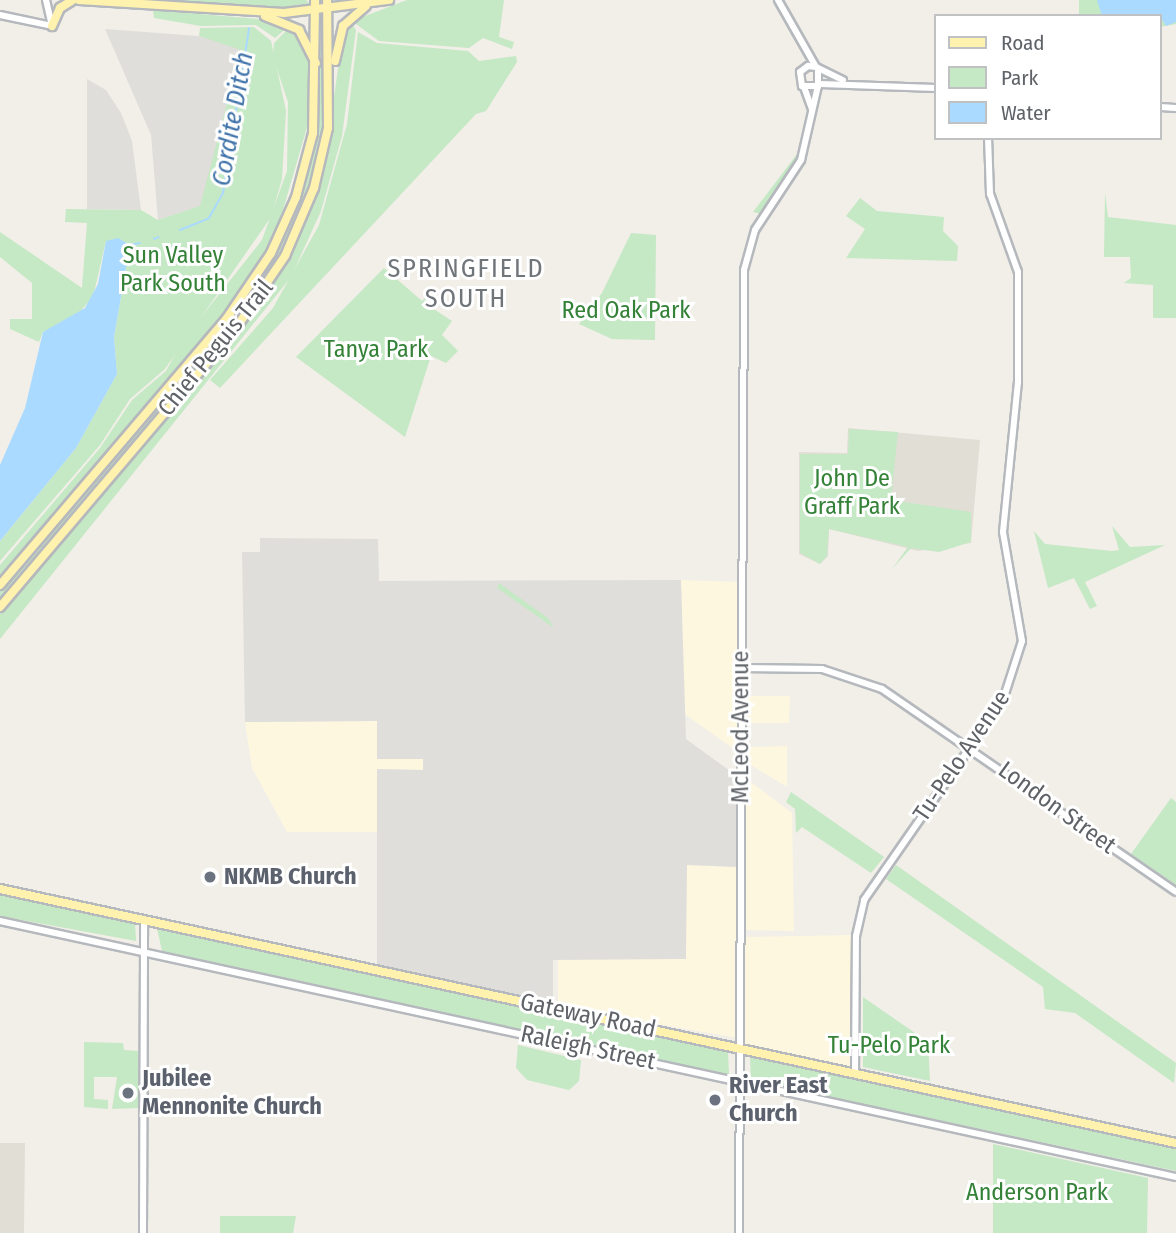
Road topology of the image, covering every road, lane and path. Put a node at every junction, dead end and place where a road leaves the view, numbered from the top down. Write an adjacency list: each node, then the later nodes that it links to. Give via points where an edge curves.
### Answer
1 (46, 0): 12 (street)
2 (73, 0): 12 (main road, via 60,8)
3 (79, 0): 10 (main road)
4 (316, 0): 9 (main road, Chief Peguis Trail)
5 (389, 0): 7 (main road)
6 (778, 0): 13 (street)
7 (372, 4): 8 (main road); 18 (main road, via 341,29)
8 (327, 5): 9 (main road); 18 (main road, Chief Peguis Trail)
9 (316, 11): 10 (main road); 15 (main road, Chief Peguis Trail)
10 (252, 13): 15 (main road, via 297,29)
11 (0, 15): 12 (street)
12 (52, 26)
13 (800, 45): 14 (street); 16 (street)
14 (817, 68): 16 (street); 17 (street); 19 (street)
15 (319, 70): 24 (main road, Chief Peguis Trail, via 303,174 259,274)
16 (802, 70): 20 (street)
17 (844, 81): 19 (street); 21 (street)
18 (332, 85): 25 (main road, Chief Peguis Trail, via 314,188 267,287)
19 (819, 85): 20 (street); 22 (street, McLeod Avenue)
20 (804, 87): 22 (street)
21 (934, 88)
22 (812, 111): 26 (street, McLeod Avenue, via 801,160 759,223 744,270)
23 (988, 140): 27 (street, Tu-Pelo Avenue, via 990,194 1018,272 1018,382 1003,532 1023,627 1013,679)
24 (0, 585)
25 (0, 607)
26 (742, 668): 27 (street, London Street, via 822,669 870,683); 33 (street, McLeod Avenue)
27 (970, 746): 29 (street, London Street); 34 (street, Tu-Pelo Avenue, via 860,909)
28 (0, 888): 30 (main road, Gateway Road)
29 (1176, 892)
30 (145, 920): 32 (street); 33 (main road, Gateway Road)
31 (0, 921): 32 (street, Raleigh Street)
32 (145, 953): 35 (street, Raleigh Street); 38 (street)
33 (740, 1049): 34 (main road, Gateway Road); 35 (street, McLeod Avenue)
34 (855, 1074): 36 (main road, Gateway Road)
35 (740, 1082): 37 (street, Raleigh Street); 39 (street, McLeod Avenue)
36 (1176, 1143)
37 (1176, 1177)
38 (144, 1233)
39 (739, 1233)

